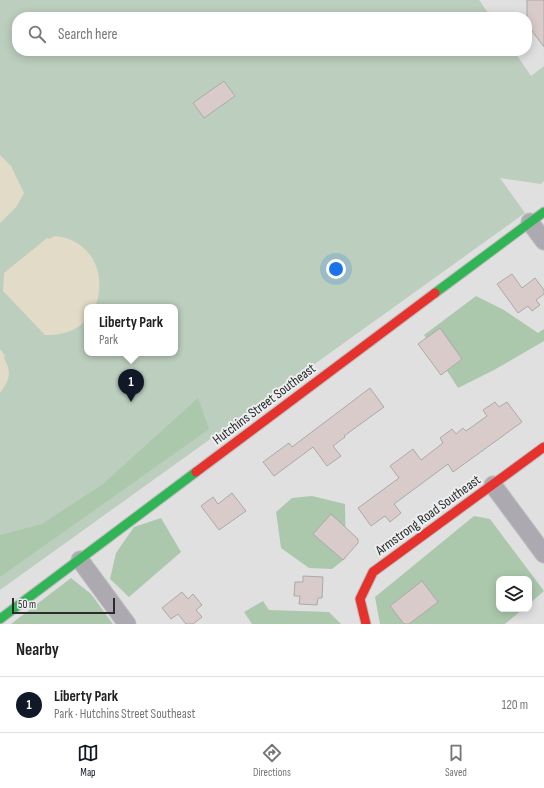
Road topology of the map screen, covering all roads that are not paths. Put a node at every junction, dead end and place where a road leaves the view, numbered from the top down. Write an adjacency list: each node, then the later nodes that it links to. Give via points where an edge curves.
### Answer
1 (544, 212): 2 (street, Hutchins Street Southeast)
2 (530, 222): 3 (street); 7 (street, Hutchins Street Southeast)
3 (544, 241)
4 (544, 447): 5 (street, Armstrong Road Southeast)
5 (493, 485): 6 (street); 10 (street, Armstrong Road Southeast, via 373,572 360,599)
6 (544, 554)
7 (80, 560): 8 (street, Hutchins Street Southeast); 9 (street)
8 (0, 619)
9 (127, 624)
10 (366, 624)

